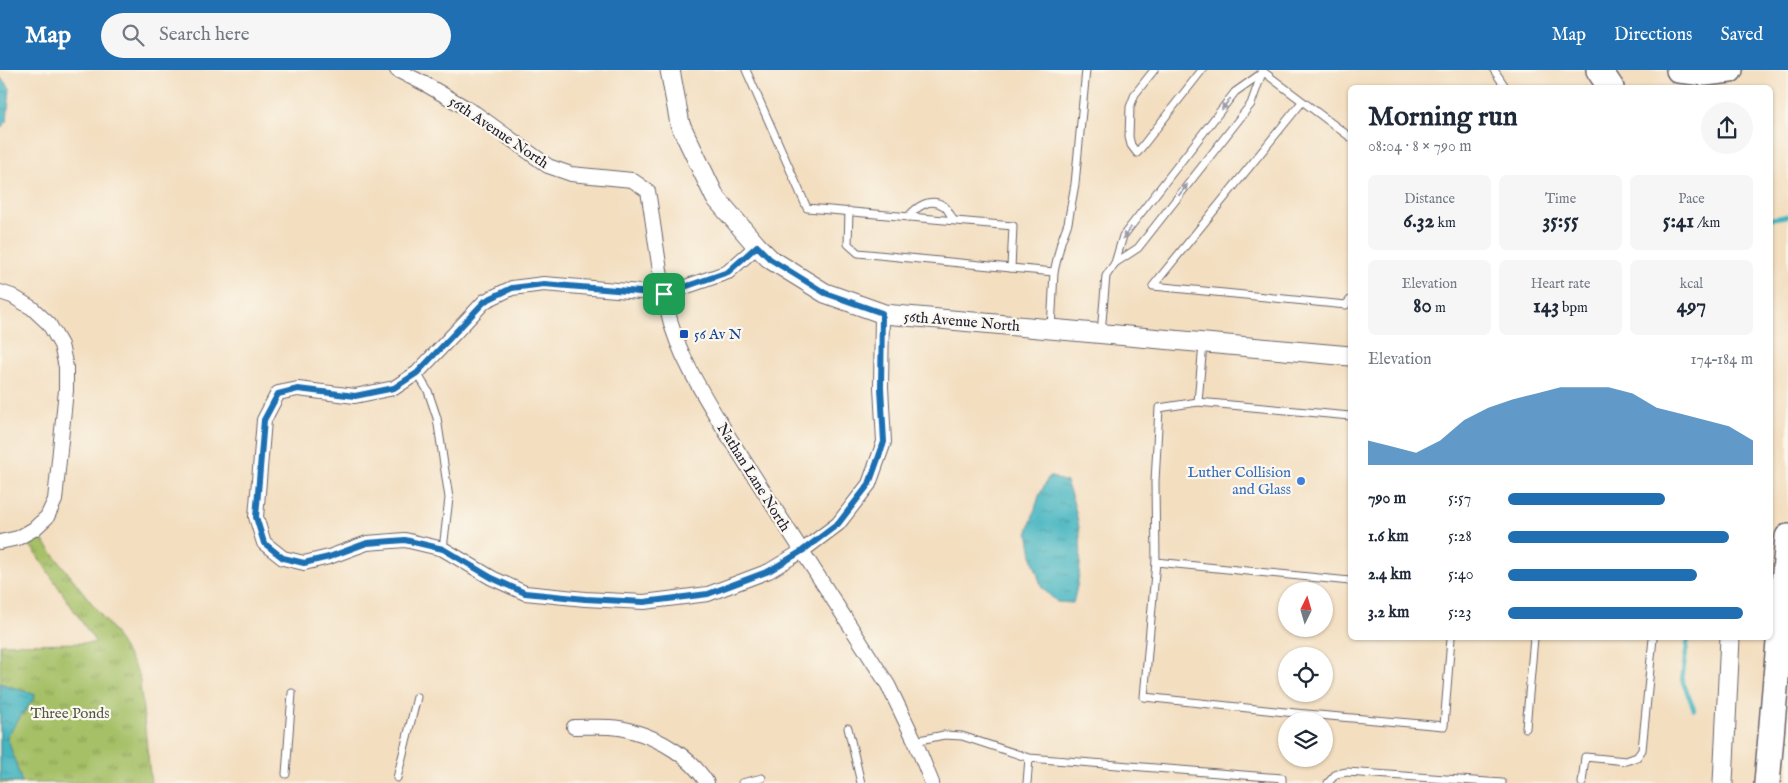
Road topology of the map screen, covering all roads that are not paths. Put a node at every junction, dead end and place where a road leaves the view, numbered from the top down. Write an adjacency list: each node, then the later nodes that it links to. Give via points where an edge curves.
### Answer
1 (397, 70): 24 (street, 56th Avenue North, via 475,113 548,166 571,174 632,180 648,191)
2 (670, 70): 19 (street, via 680,124 715,197)
3 (746, 70): 16 (lane, via 807,208)
4 (1086, 70): 22 (lane, via 1075,184)
5 (1154, 70): 6 (lane, via 1135,94 1130,107 1128,137 1137,153)
6 (1202, 70)
7 (1494, 70): 12 (lane)
8 (1599, 70): 13 (highway)
9 (1679, 70): 10 (highway, via 1705,73)
10 (1730, 70)
11 (1261, 71): 14 (lane); 20 (lane, one-way to 20, via 1235,92 1123,236); 20 (lane, one-way to 11, via 1138,248 1251,104)
12 (1504, 85)
13 (1610, 85)
14 (1302, 102): 15 (lane); 25 (lane, via 1153,286 1346,305)
15 (1348, 136)
16 (849, 211): 17 (lane); 21 (lane, via 848,244 858,253)
17 (908, 216): 18 (lane); 18 (lane, via 924,203 937,204 946,208)
18 (953, 220): 21 (lane, via 1014,226)
19 (757, 246): 24 (street, via 728,272); 26 (street, 56th Avenue North, via 770,259 825,293)
20 (1115, 263): 28 (lane, via 1106,276)
21 (1010, 268): 22 (lane)
22 (1054, 272): 27 (lane)
23 (0, 292): 35 (street, via 32,308 49,324 61,345 66,367 66,390 55,500 47,517 34,529 18,538)
24 (664, 294): 31 (street, via 544,284 512,288 485,301); 37 (street, Nathan Lane North, via 681,350 704,397)
25 (1348, 302)
26 (882, 313): 27 (street, 56th Avenue North); 37 (street, via 884,442 869,484 838,524)
27 (1051, 329): 28 (street, 56th Avenue North)
28 (1101, 334): 29 (street, 56th Avenue North)
29 (1203, 343): 30 (street, 56th Avenue North); 32 (lane)
30 (1348, 356)
31 (417, 373): 36 (lane, via 428,390 437,418 449,498); 36 (street, via 394,388 355,396 298,389 278,394 264,420 256,517 264,543 283,558 304,563 367,543 405,540)
32 (1198, 402): 33 (lane); 38 (lane, via 1159,408 1155,482)
33 (1348, 416)
34 (1788, 537): 65 (highway)
35 (0, 542)
36 (443, 549): 37 (street, via 525,593 644,602 708,594 769,571)
37 (802, 551): 50 (street, Nathan Lane North, via 888,685)
38 (1156, 562): 39 (lane); 40 (lane, via 1144,697 1444,726)
39 (1348, 581)
40 (1451, 640)
41 (1534, 640): 49 (lane)
42 (1653, 640): 63 (lane, via 1642,750 1637,757 1626,761 1585,757)
43 (1730, 640): 64 (street)
44 (1767, 640): 65 (highway)
45 (292, 692): 52 (lane)
46 (417, 697): 53 (lane)
47 (574, 727): 55 (street, via 631,730 658,740 682,755)
48 (848, 728): 57 (lane)
49 (1526, 728)
50 (915, 741): 51 (lane, via 944,735 962,736); 58 (street, Nathan Lane North)
51 (1029, 758): 59 (lane); 60 (lane, via 1282,778)
52 (286, 774)
53 (398, 778)
54 (762, 778): 56 (lane)
55 (707, 783)
56 (742, 783)
57 (861, 783)
58 (932, 783)
59 (1027, 783)
60 (1282, 783)
61 (1328, 783): 62 (lane, via 1336,774 1347,772)
62 (1502, 783)
63 (1582, 783)
64 (1723, 783)
65 (1765, 783)

